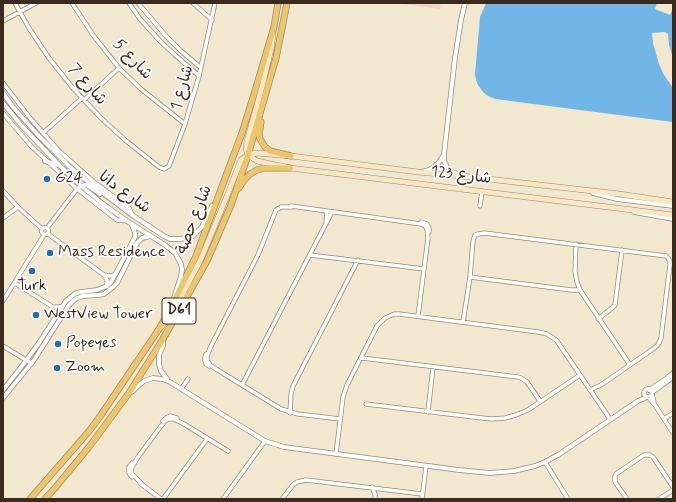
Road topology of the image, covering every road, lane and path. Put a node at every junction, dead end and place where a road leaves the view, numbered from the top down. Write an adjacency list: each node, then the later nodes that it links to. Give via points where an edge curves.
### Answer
1 (15, 3): 11 (street, شارع 7)
2 (36, 3): 11 (street)
3 (72, 3): 15 (street, شارع 5, via 93,36)
4 (128, 3): 17 (street, via 161,42)
5 (138, 3): 16 (street, via 166,36)
6 (194, 3): 12 (street)
7 (215, 3): 12 (street, شارع 1)
8 (278, 3): 14 (main road, شارع حصة / D61)
9 (287, 3): 20 (main road, شارع حصة / D61)
10 (465, 3): 26 (street, via 455,58)
11 (20, 12): 13 (street); 21 (street, شارع 7, via 49,58)
12 (212, 20): 16 (street, شارع 1)
13 (3, 21)
14 (274, 27): 27 (main road, via 273,42 247,140); 40 (main road, شارع حصة / D61, via 242,134)
15 (119, 68): 21 (street); 24 (street, شارع 5)
16 (201, 68): 17 (street, شارع 1)
17 (199, 76): 24 (street, شارع 1)
18 (3, 83): 25 (street)
19 (3, 93): 41 (street, شارع دانا, via 26,122 70,167)
20 (265, 96): 27 (main road, شارع حصة / D61); 28 (main road, via 260,138 270,151)
21 (83, 99): 25 (street); 31 (street, شارع 7, via 101,118)
22 (3, 103): 30 (street, شارع دانا, via 20,125)
23 (3, 113): 29 (street)
24 (185, 124): 31 (street, شارع 1, via 169,166 164,169)
25 (43, 133): 51 (street, via 74,165 129,208)
26 (444, 154): 33 (street, via 434,167); 34 (street, via 447,167)
27 (248, 155): 28 (main road, شارع 123); 32 (main road, شارع 123, via 260,163); 44 (main road, شارع حصة / D61); 85 (main road, via 241,160 184,294)
28 (291, 156): 33 (main road, شارع 123)
29 (45, 161): 30 (street); 35 (street)
30 (60, 166): 35 (street, شارع دانا)
31 (159, 166)
32 (290, 168): 38 (main road, شارع 123); 44 (main road, via 264,168 250,174)
33 (418, 172): 34 (main road, شارع 123)
34 (462, 176): 36 (main road, شارع 123)
35 (79, 188): 39 (street); 41 (street, via 88,185); 42 (street); 55 (street, شارع دانا)
36 (578, 189): 43 (main road, شارع 123); 47 (street, via 617,199)
37 (3, 191): 48 (street)
38 (482, 192): 45 (street); 46 (main road, شارع 123)
39 (83, 194): 42 (street, via 77,194); 55 (street, via 118,220)
40 (218, 197): 51 (street, شارع دانا, via 202,227 193,236 181,240 164,236); 79 (main road, شارع حصة / D61, via 196,256)
41 (111, 199): 51 (street, شارع دانا)
42 (70, 200): 58 (street)
43 (673, 202)
44 (231, 205): 86 (main road, شارع حصة / D61, via 207,261)
45 (480, 206)
46 (606, 206): 52 (main road, شارع 123); 54 (street)
47 (673, 206)
48 (18, 207): 53 (street); 59 (street)
49 (327, 211): 50 (street); 57 (street); 98 (street, via 281,205 275,209 256,261 205,356 208,365)
50 (332, 212): 57 (street); 69 (street, via 423,224 428,230)
51 (132, 215)
52 (673, 215)
53 (3, 218)
54 (673, 219)
55 (127, 221): 56 (street, شارع دانا)
56 (132, 224): 61 (street, شارع دانا); 68 (street, شارع دانا, via 135,237)
57 (325, 226): 64 (street)
58 (47, 228): 59 (street); 60 (street, via 49,232)
59 (42, 229): 60 (street)
60 (46, 234): 71 (street); 74 (street)
61 (151, 236): 68 (street, شارع دانا, via 139,240); 79 (street, شارع دانا, via 171,249 181,264 181,276)
62 (576, 244): 63 (street); 73 (street, via 478,234 474,238); 76 (street, via 575,272)
63 (622, 250): 67 (street, via 666,256); 83 (street, via 615,305)
64 (311, 253): 65 (street); 98 (street)
65 (353, 260): 66 (street); 72 (street)
66 (358, 260): 69 (street); 72 (street)
67 (671, 260): 91 (street, via 660,342)
68 (125, 262): 70 (street, شارع دانا); 90 (street, شارع دانا, via 117,283 109,291 82,296 73,301)
69 (424, 269): 82 (street)
70 (116, 273): 71 (street, via 111,276); 75 (street, شارع دانا)
71 (104, 275): 75 (street)
72 (350, 276): 107 (street, via 295,382)
73 (470, 277): 76 (street); 84 (street)
74 (15, 283): 77 (street); 80 (street)
75 (107, 286): 78 (street, via 76,294)
76 (579, 288): 83 (street)
77 (3, 301)
78 (63, 306): 80 (street); 81 (street)
79 (172, 306): 85 (main road, شارع حصة / D61)
80 (53, 307): 81 (street)
81 (57, 316): 89 (street)
82 (418, 316): 84 (street); 88 (street, via 399,314 384,318)
83 (598, 318): 91 (street)
84 (464, 322): 94 (street, via 547,334 556,340)
85 (159, 329): 130 (main road, شارع حصة / D61, via 90,430)
86 (163, 339): 97 (street, via 158,364); 103 (main road, شارع حصة / D61)
87 (3, 346): 89 (street)
88 (363, 356): 92 (street); 115 (street, via 345,391)
89 (27, 360): 90 (street); 101 (street)
90 (31, 363): 106 (street, شارع دانا)
91 (630, 365): 99 (street)
92 (433, 367): 109 (street, via 521,378 527,382); 113 (street)
93 (673, 373): 105 (street)
94 (580, 375): 102 (street); 109 (street)
95 (673, 377): 105 (street)
96 (188, 379): 100 (street)
97 (170, 382): 100 (street); 103 (street, via 158,378 149,379)
98 (242, 385): 111 (street)
99 (601, 385): 102 (street); 104 (street)
100 (182, 389): 120 (street)
101 (3, 390)
102 (590, 390): 104 (street)
103 (129, 393): 131 (main road, شارع حصة / D61, via 89,447)
104 (593, 394): 116 (street)
105 (649, 394): 108 (street); 108 (street, via 644,395 644,392); 117 (street)
106 (3, 398)
107 (290, 399): 111 (street); 112 (street)
108 (638, 400): 116 (street)
109 (540, 401): 113 (street, via 511,417 498,419)
110 (366, 404): 113 (street)
111 (286, 411): 112 (street)
112 (290, 412): 115 (street)
113 (428, 412)
114 (673, 413): 117 (street)
115 (340, 419): 122 (street)
116 (610, 419): 123 (street)
117 (664, 419): 118 (street)
118 (673, 433)
119 (207, 439): 121 (street); 132 (street); 132 (street, via 174,417 168,416 164,419 129,467 131,476)
120 (265, 440): 122 (street, via 284,447); 133 (street)
121 (228, 451)
122 (336, 454): 124 (street)
123 (545, 462): 124 (street, via 514,471 500,472); 136 (street)
124 (426, 466): 128 (street)
125 (372, 487): 126 (street); 129 (street); 134 (street, via 306,480 293,485)
126 (380, 488): 128 (street); 129 (street)
127 (673, 488): 137 (street, via 653,457 644,455 615,476 615,482); 138 (street)
128 (422, 494): 135 (street)
129 (375, 497)
130 (30, 499)
131 (45, 499)
132 (162, 499)
133 (223, 499)
134 (282, 499)
135 (422, 499)
136 (568, 499)
137 (627, 499)
138 (659, 499)

